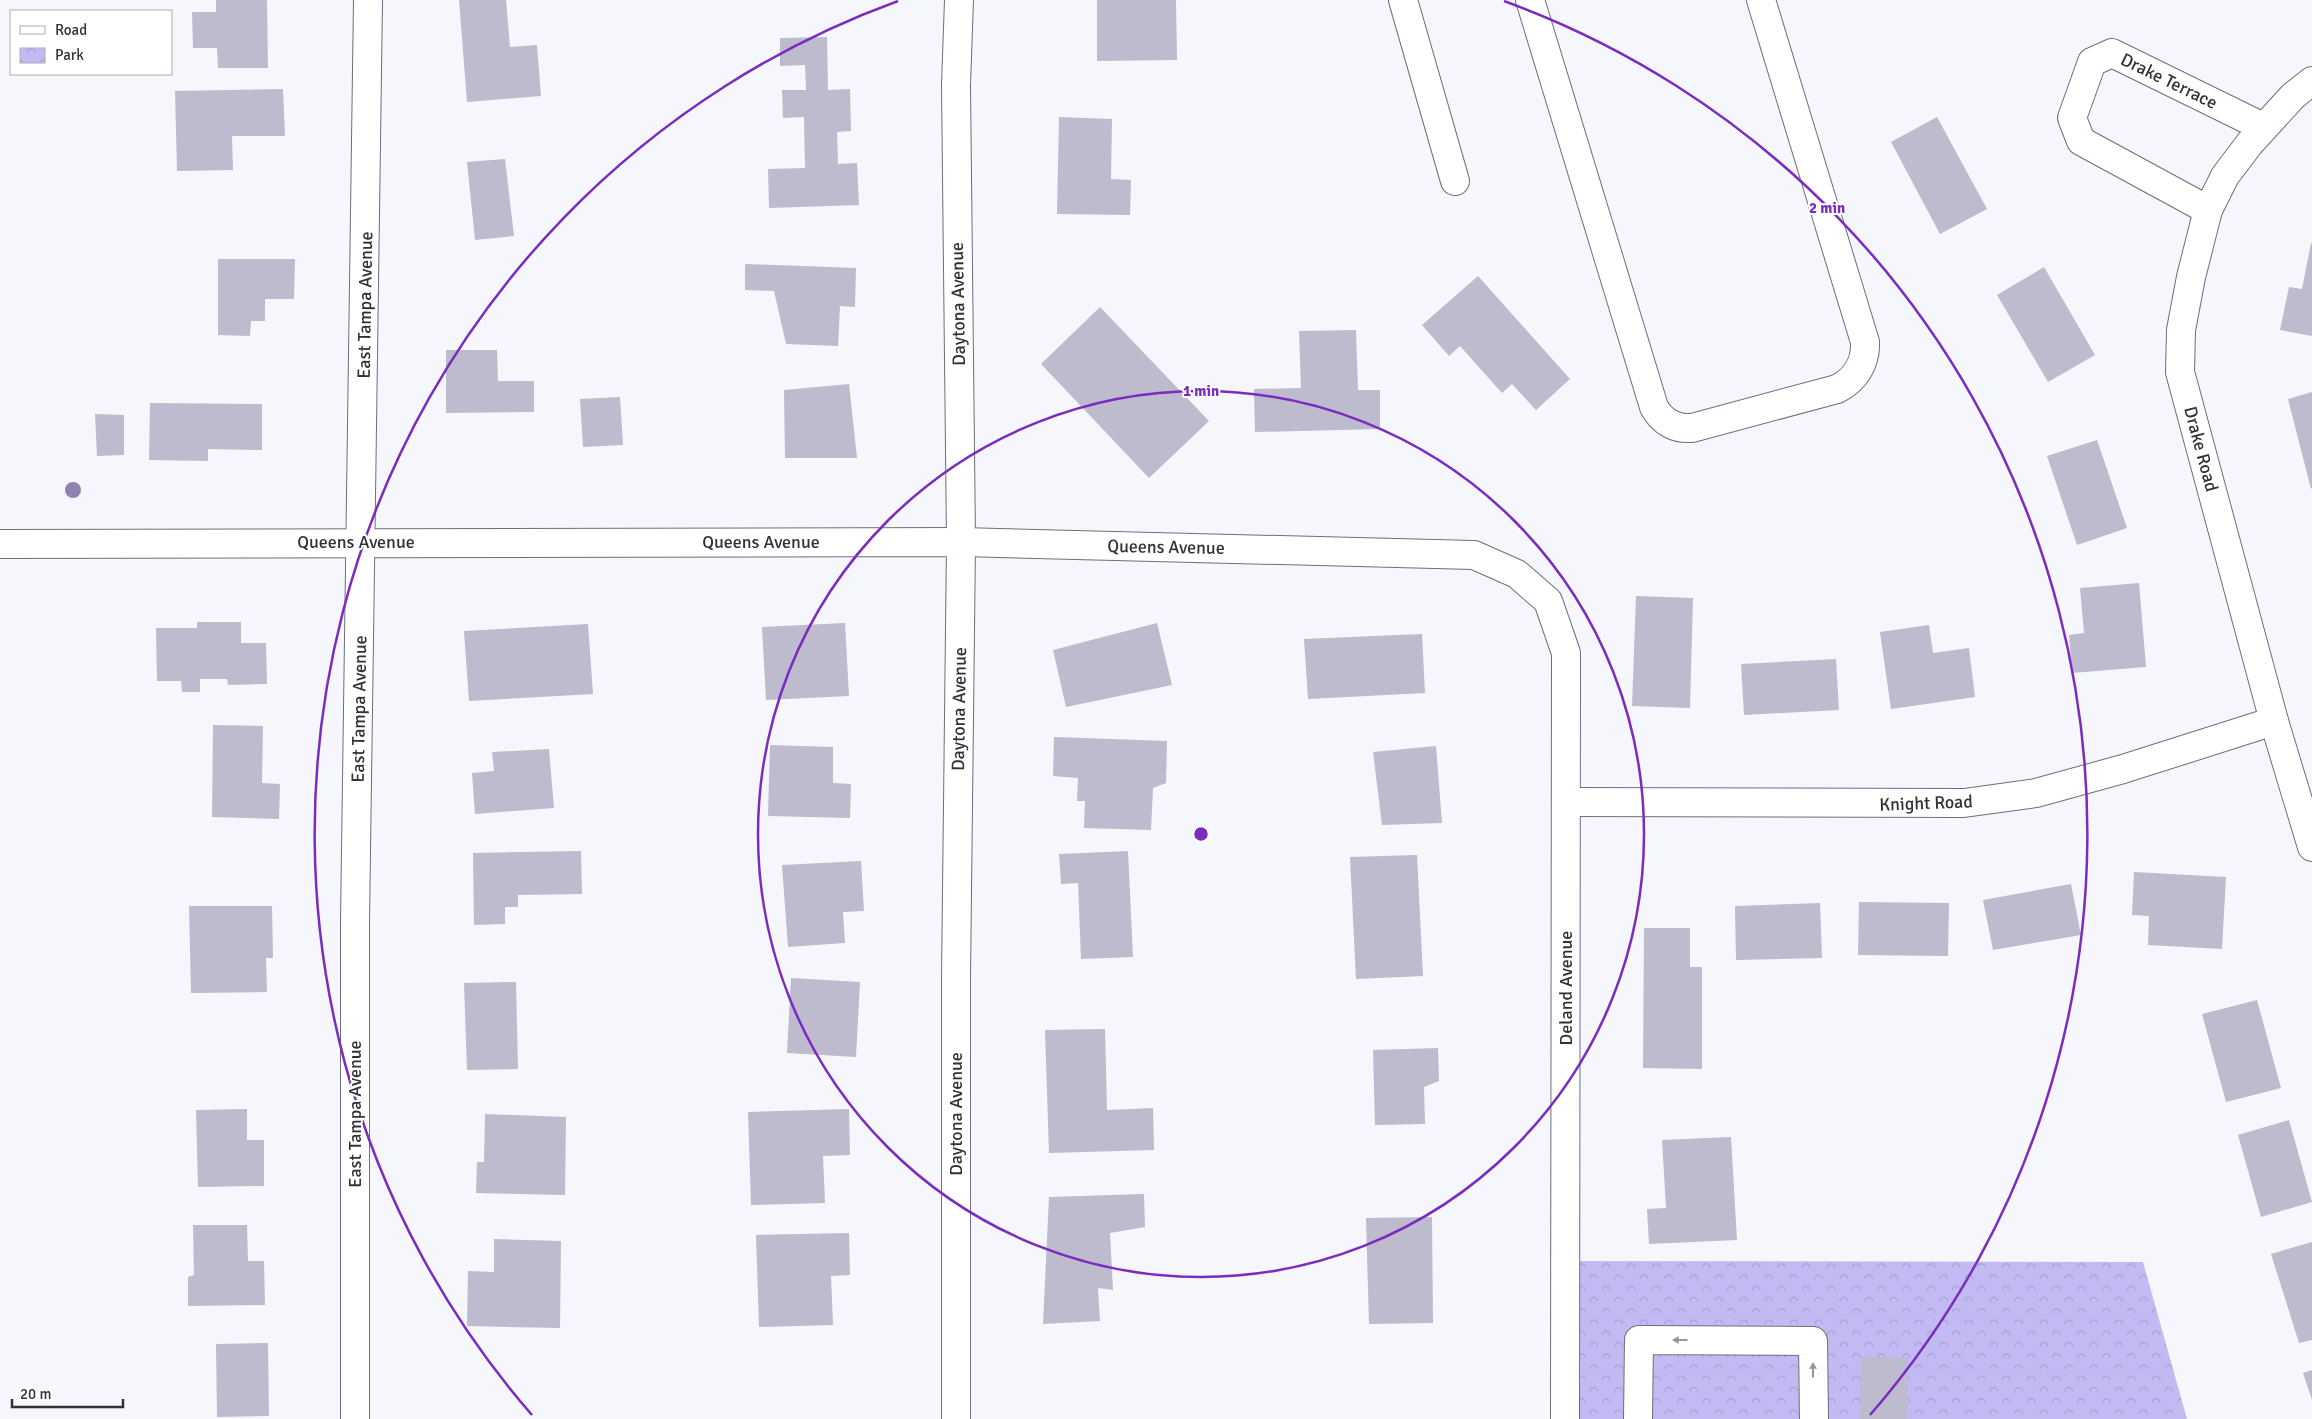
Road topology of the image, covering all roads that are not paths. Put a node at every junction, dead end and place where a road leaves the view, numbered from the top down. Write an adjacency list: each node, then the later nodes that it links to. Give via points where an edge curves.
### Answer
1 (368, 0): 10 (street, East Tampa Avenue)
2 (959, 0): 11 (street, Daytona Avenue, via 956,95)
3 (1403, 0): 8 (street)
4 (1530, 0): 5 (street, via 1654,407 1665,421 1692,428 1837,390 1855,375 1865,350)
5 (1760, 0)
6 (2312, 81): 7 (street, Drake Road)
7 (2263, 127): 9 (street, Drake Road, via 2226,176); 9 (street, Drake Terrace, via 2112,53 2092,62 2072,118 2081,141)
8 (1455, 181)
9 (2208, 210): 14 (street, Drake Road, via 2181,330 2180,372)
10 (362, 542): 11 (street, Queens Avenue); 12 (street, Queens Avenue); 17 (street, East Tampa Avenue, via 356,922)
11 (961, 542): 13 (street, Queens Avenue, via 1474,555); 18 (street, Daytona Avenue, via 956,969)
12 (0, 544)
13 (1517, 574): 15 (street, Deland Avenue, via 1548,600 1566,653)
14 (2274, 721): 15 (street, Knight Road, via 2123,769 2036,792 1964,803); 16 (street, Drake Road)
15 (1567, 802): 19 (street, Deland Avenue)
16 (2312, 847)
17 (354, 1419)
18 (956, 1419)
19 (1565, 1419)
20 (1638, 1419): 21 (street, one-way to 20, via 1813,1340 1639,1340)
21 (1814, 1419)

